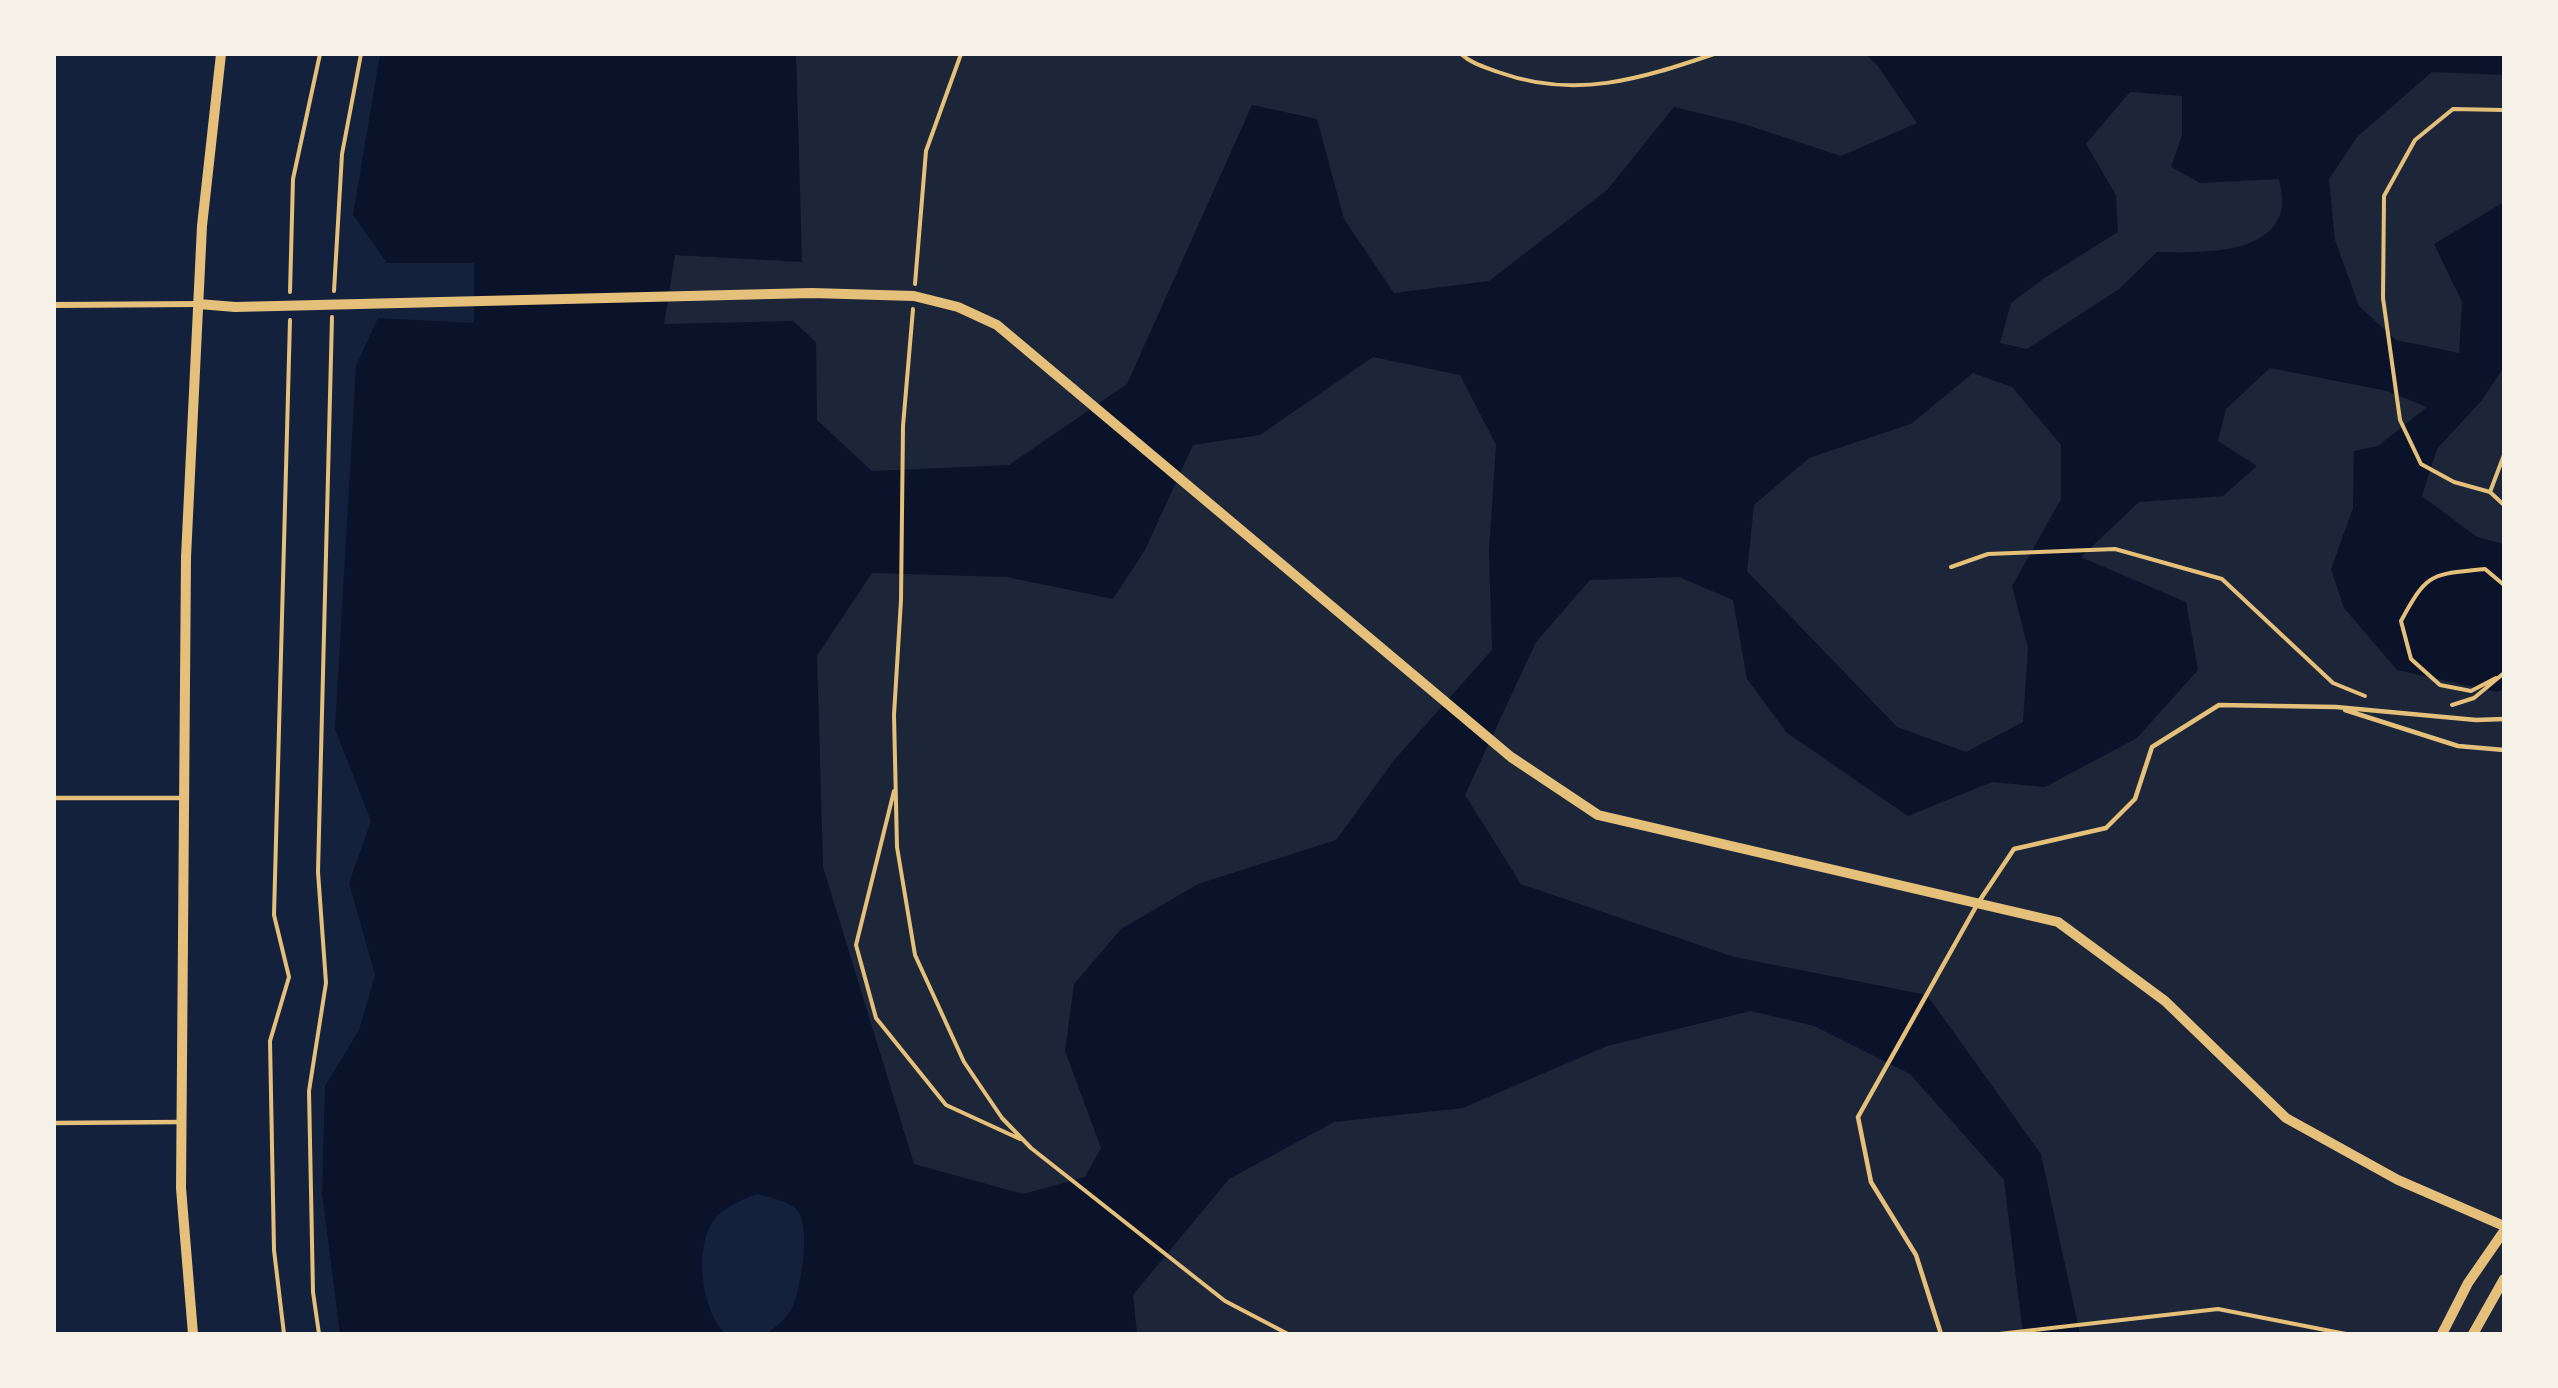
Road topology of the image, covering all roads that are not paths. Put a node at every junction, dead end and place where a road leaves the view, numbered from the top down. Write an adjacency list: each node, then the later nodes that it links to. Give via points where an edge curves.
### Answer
1 (221, 54): 2 (street, via 202,226)
2 (199, 304): 3 (street); 8 (street, via 186,557); 9 (street, via 235,307 812,293 914,296 958,307 997,325 1511,757 1599,815)
3 (54, 305)
4 (2336, 707): 5 (lane); 6 (lane, via 2458,746); 9 (lane, via 2219,705 2152,747 2135,800 2106,828 2014,849)
5 (2504, 719)
6 (2504, 750)
7 (54, 798): 8 (lane)
8 (184, 798): 10 (street)
9 (1978, 903): 12 (street, via 2058,922 2165,1001 2286,1118 2398,1180); 16 (lane, via 1858,1117 1871,1182 1916,1255)
10 (182, 1122): 11 (lane); 15 (street, via 181,1188)
11 (54, 1123)
12 (2504, 1226)
13 (2504, 1231): 17 (street, via 2468,1283)
14 (2504, 1279): 18 (street)
15 (193, 1334)
16 (1941, 1334)
17 (2442, 1334)
18 (2473, 1334)

